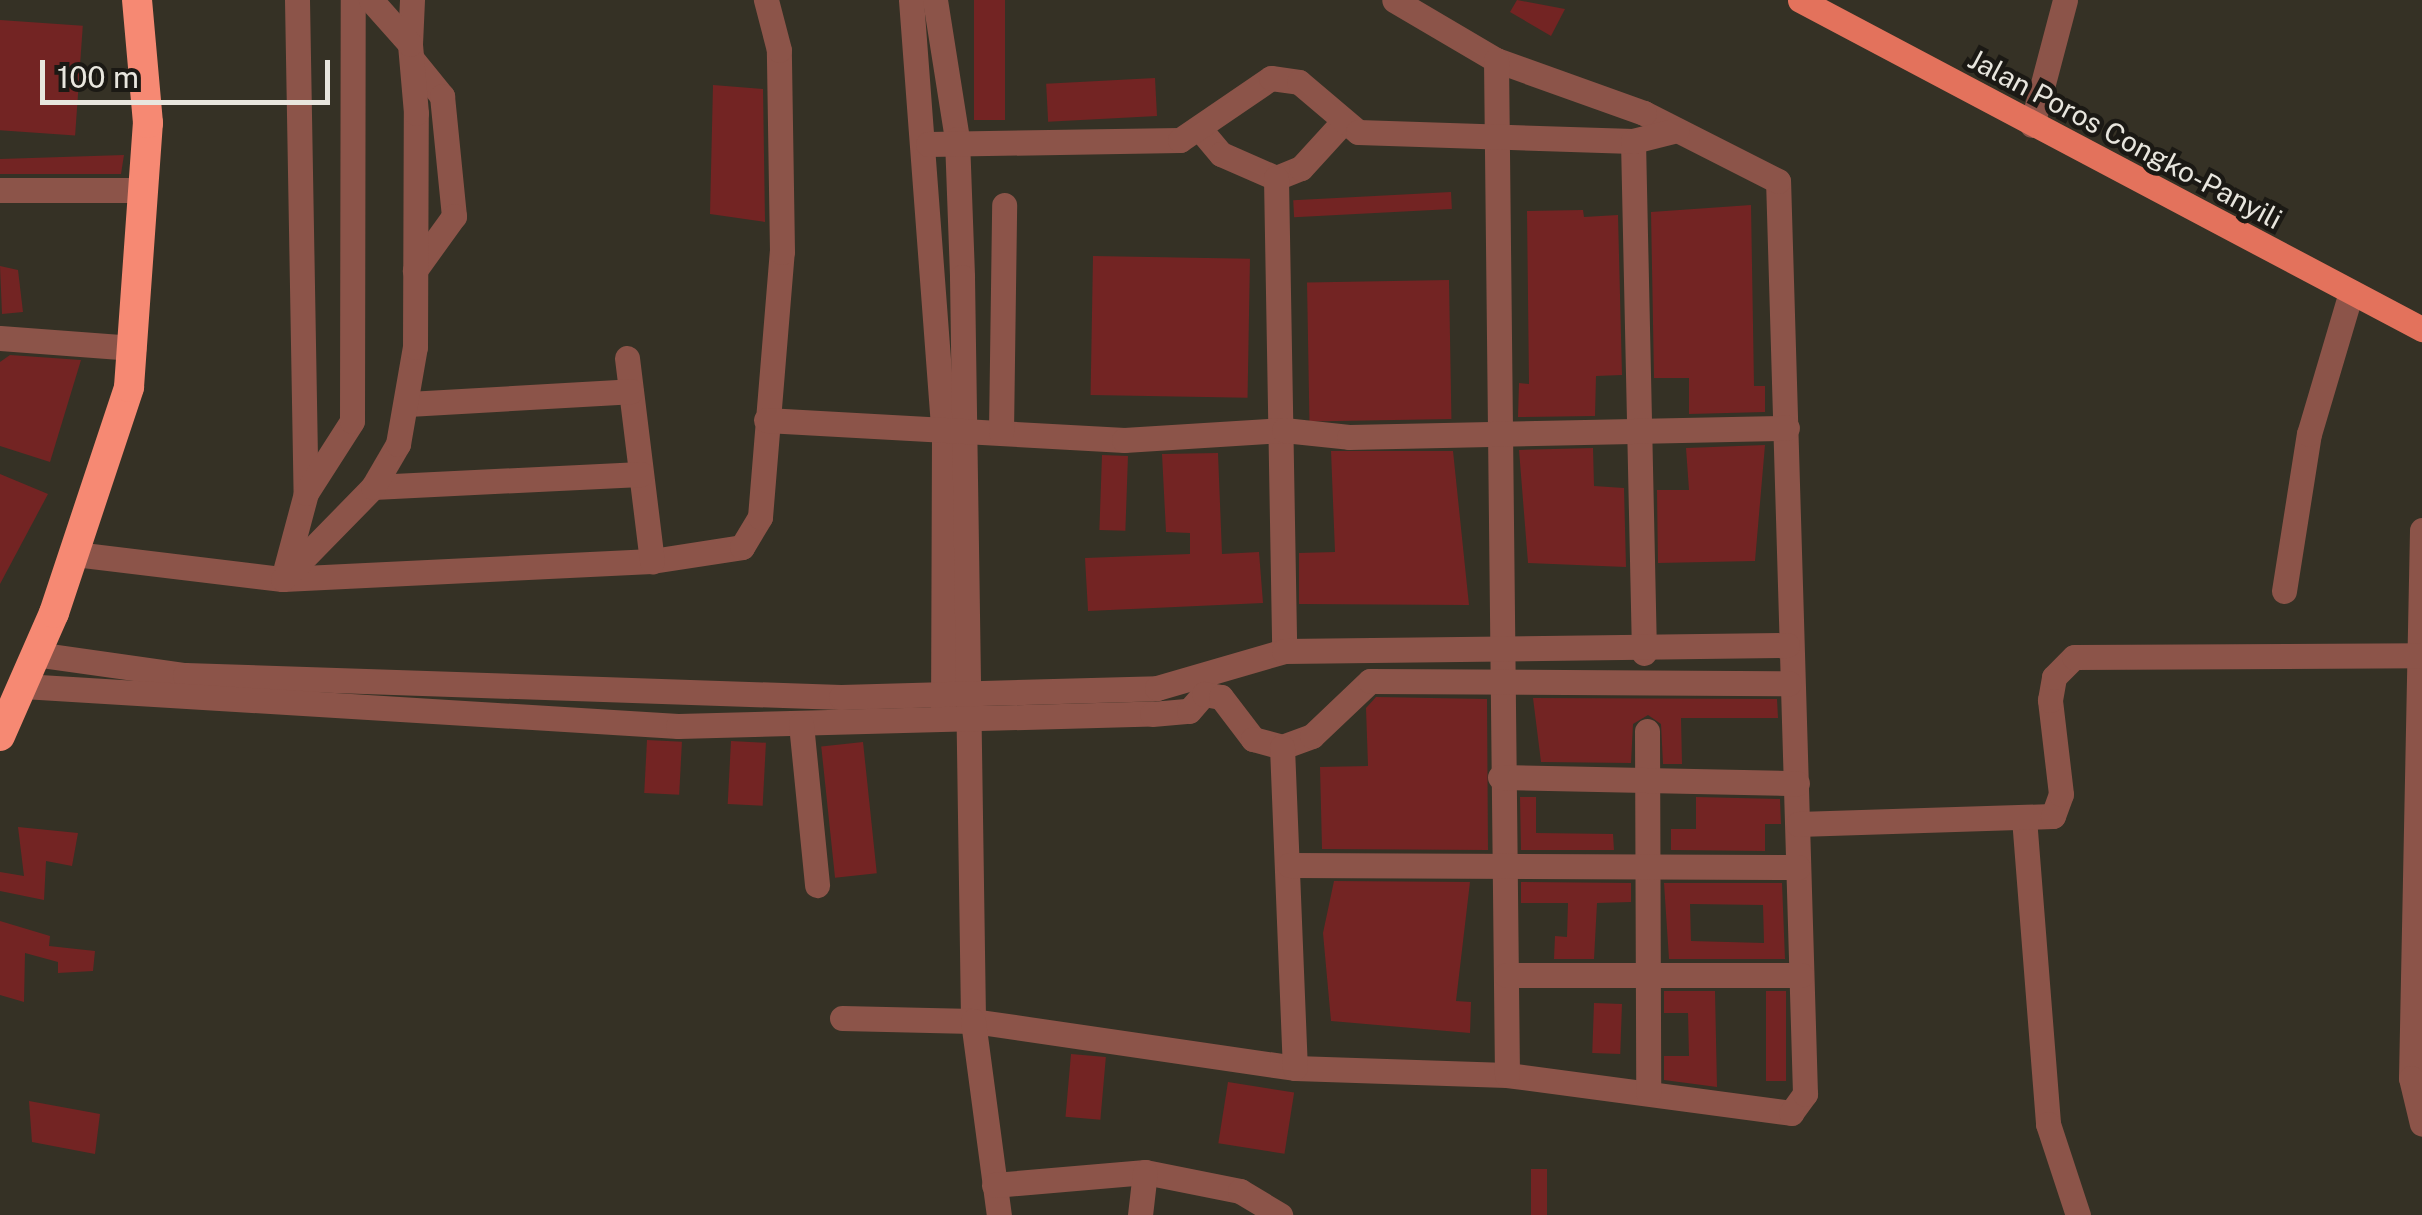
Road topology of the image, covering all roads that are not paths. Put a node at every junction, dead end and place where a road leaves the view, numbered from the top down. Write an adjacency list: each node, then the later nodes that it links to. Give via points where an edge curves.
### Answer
1 (137, 0): 24 (highway, via 148,123)
2 (297, 0): 43 (street)
3 (354, 0): 43 (street, via 352,421)
4 (371, 0): 12 (street)
5 (412, 0): 12 (street)
6 (766, 0): 34 (street, via 779,50 782,252)
7 (910, 0): 21 (street)
8 (936, 0): 18 (street)
9 (1394, 0): 13 (street)
10 (1800, 0): 15 (main road, Jalan Poros Congko-Panyili)
11 (2065, 0): 15 (street)
12 (411, 52): 26 (street); 26 (street, via 442,96 454,208)
13 (1496, 60): 17 (street); 19 (street)
14 (1343, 122): 16 (street, via 1298,82 1271,78); 19 (street, via 1358,132); 22 (street, via 1301,168)
15 (2032, 124): 27 (main road, Jalan Poros Congko-Panyili)
16 (1199, 128): 18 (street, via 1170,141); 22 (street, via 1221,154)
17 (1677, 130): 20 (street); 35 (street, via 1778,181)
18 (957, 139): 21 (street); 39 (street)
19 (1494, 140): 20 (street); 40 (street)
20 (1632, 141): 38 (street)
21 (928, 144): 39 (street, via 934,391)
22 (1276, 178): 36 (street)
23 (0, 190): 24 (street)
24 (139, 190): 30 (highway)
25 (1004, 205): 37 (street)
26 (415, 270): 33 (street)
27 (2351, 292): 28 (main road, Jalan Poros Congko-Panyili); 48 (street, via 2309,434)
28 (2422, 329)
29 (0, 338): 30 (street)
30 (134, 348): 45 (highway, via 114,449)
31 (626, 358): 32 (street)
32 (630, 390): 33 (street); 41 (street)
33 (408, 404): 42 (street)
34 (766, 420): 39 (street); 46 (street, via 760,518 742,547)
35 (1788, 428): 38 (street); 49 (street)
36 (1284, 430): 37 (street, via 1124,440); 40 (street); 50 (street)
37 (1001, 432): 39 (street)
38 (1644, 432): 40 (street); 53 (street)
39 (955, 433): 62 (street)
40 (1497, 434): 52 (street)
41 (641, 474): 42 (street); 46 (street)
42 (373, 487): 47 (street)
43 (306, 493): 47 (street)
44 (2422, 530): 55 (street)
45 (76, 554): 47 (street); 54 (highway)
46 (652, 560): 47 (street)
47 (284, 579)
48 (2284, 591)
49 (1787, 645): 53 (street); 57 (street)
50 (1284, 652): 51 (street); 56 (street)
51 (1322, 652): 52 (street); 63 (street)
52 (1500, 652): 53 (street); 58 (street)
53 (1644, 653)
54 (35, 654): 59 (highway); 60 (street, via 185,675)
55 (2418, 655): 72 (street, via 2074,657 2054,676 2050,700 2060,807); 74 (street)
56 (1236, 658): 61 (street); 62 (street, via 1157,688)
57 (1789, 683): 58 (street); 71 (street)
58 (1501, 684): 63 (street, via 1370,681); 69 (street)
59 (23, 686): 64 (street); 67 (highway)
60 (523, 689): 62 (street); 64 (street)
61 (1221, 697): 62 (street, via 1204,694 1189,712); 68 (street, via 1242,730)
62 (956, 704): 65 (street); 84 (street, via 969,760)
63 (1341, 704): 68 (street, via 1312,736)
64 (523, 720): 65 (street)
65 (801, 724): 79 (street)
66 (1648, 731): 70 (street)
67 (0, 736)
68 (1282, 747): 75 (street)
69 (1500, 777): 70 (street); 78 (street)
70 (1648, 780): 71 (street); 76 (street)
71 (1797, 783): 73 (street)
72 (2024, 818): 73 (street); 94 (street, via 2048,1124)
73 (1798, 824): 77 (street)
74 (2420, 863): 88 (street, via 2411,1078)
75 (1289, 865): 78 (street); 85 (street)
76 (1648, 865): 77 (street); 78 (street); 81 (street)
77 (1798, 867): 82 (street)
78 (1504, 872): 80 (street)
79 (817, 886)
80 (1506, 974): 81 (street); 86 (street)
81 (1648, 974): 82 (street); 87 (street)
82 (1801, 975): 87 (street, via 1804,1094 1791,1114)
83 (842, 1018): 84 (street)
84 (973, 1022): 85 (street); 90 (street)
85 (1295, 1068): 86 (street)
86 (1507, 1075): 87 (street)
87 (1648, 1093)
88 (2422, 1124)
89 (1145, 1172): 90 (street); 92 (street); 93 (street, via 1240,1190)
90 (994, 1185): 91 (street)
91 (999, 1215)
92 (1140, 1215)
93 (1280, 1215)
94 (2078, 1215)

